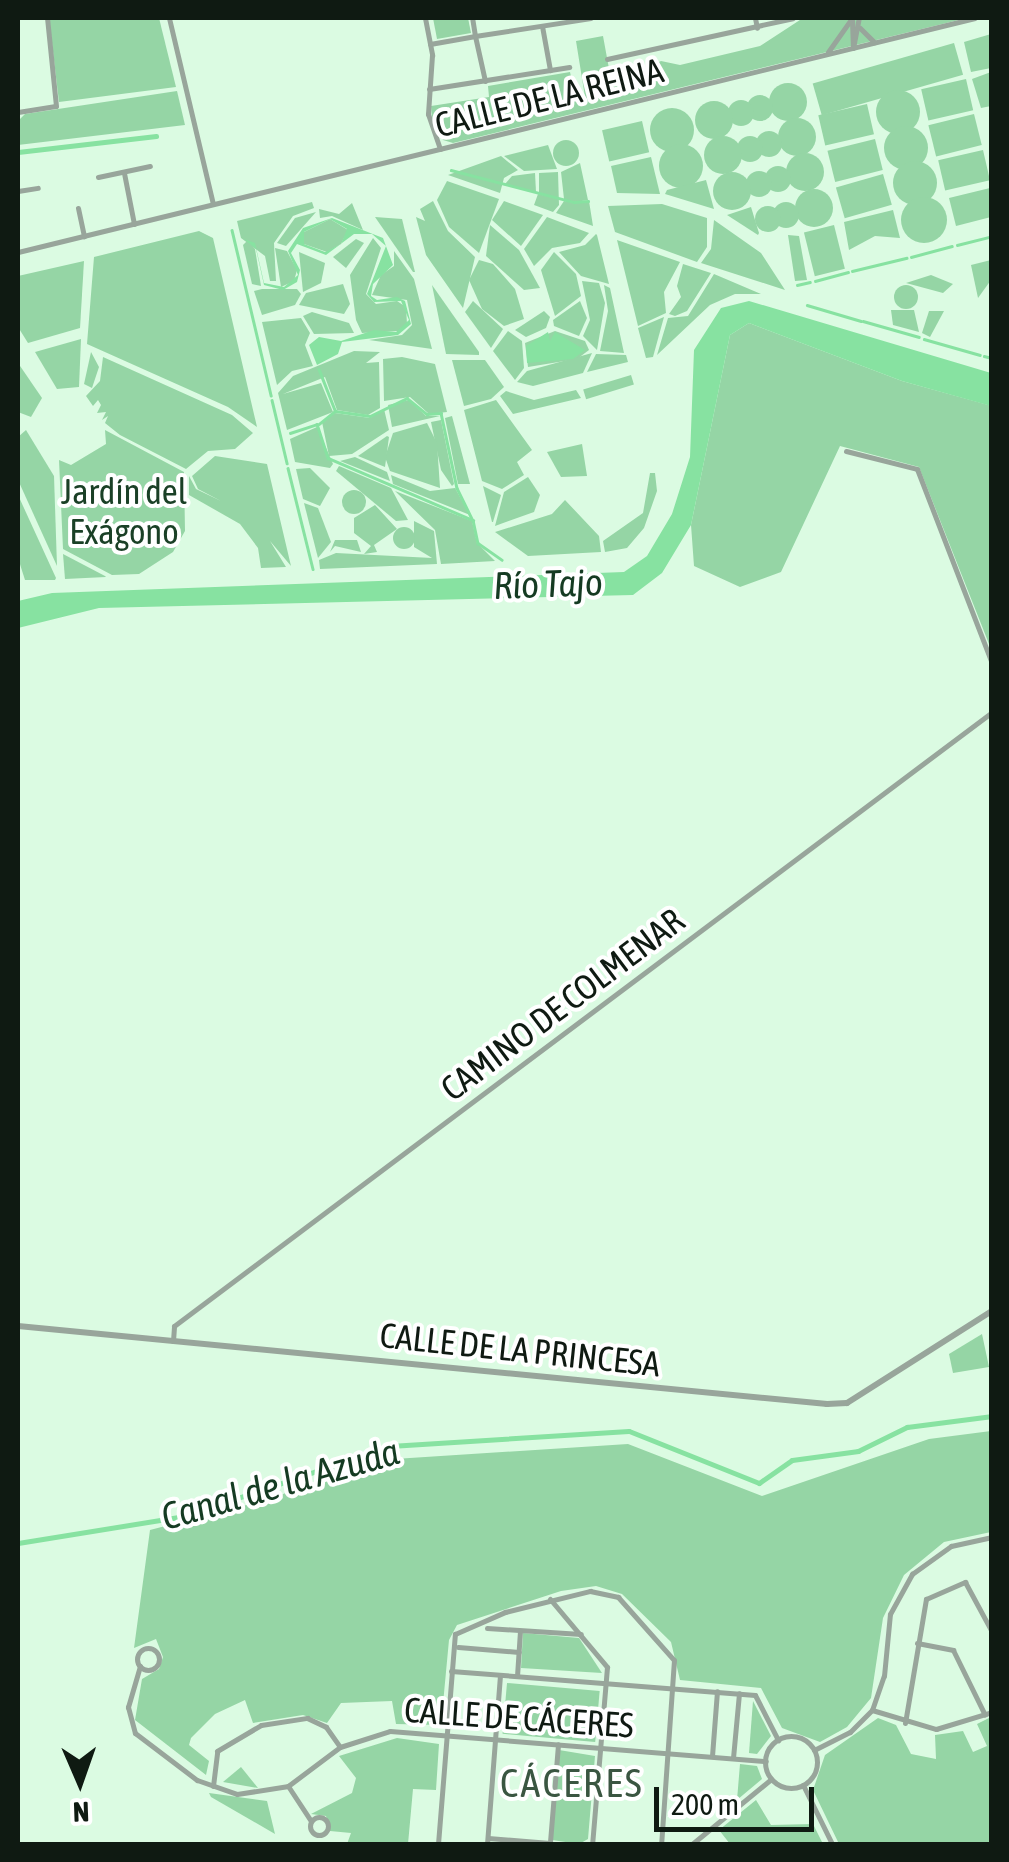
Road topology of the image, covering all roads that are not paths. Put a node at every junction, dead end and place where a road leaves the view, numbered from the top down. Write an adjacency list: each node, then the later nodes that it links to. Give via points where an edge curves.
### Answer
1 (47, 18): 25 (street, via 56,106)
2 (169, 18): 32 (street)
3 (425, 18): 17 (street)
4 (472, 18): 15 (street)
5 (590, 18): 10 (street)
6 (755, 18): 13 (street)
7 (792, 18): 11 (street)
8 (854, 18): 14 (street); 18 (street); 19 (street)
9 (976, 18): 16 (street, CALLE DE LA REINA)
10 (559, 20): 12 (street)
11 (776, 21): 13 (street)
12 (542, 26): 15 (street); 22 (street)
13 (757, 28): 20 (street)
14 (860, 28): 16 (street); 18 (street)
15 (475, 36): 17 (street); 23 (street)
16 (874, 42): 18 (street, CALLE DE LA REINA)
17 (430, 44): 24 (street)
18 (853, 48): 19 (street, CALLE DE LA REINA)
19 (822, 56): 26 (street, CALLE DE LA REINA)
20 (607, 59)
21 (569, 66): 22 (street)
22 (550, 70): 23 (street)
23 (485, 81): 24 (street)
24 (430, 89): 26 (street, via 428,114)
25 (18, 112)
26 (440, 149): 32 (street, CALLE DE LA REINA)
27 (150, 166): 28 (street)
28 (124, 172): 29 (street); 34 (street)
29 (98, 177)
30 (38, 188): 31 (street)
31 (18, 191)
32 (213, 206): 34 (street, CALLE DE LA REINA)
33 (78, 208): 35 (street)
34 (134, 224): 35 (street, CALLE DE LA REINA)
35 (84, 236): 36 (street, CALLE DE LA REINA)
36 (18, 252)
37 (846, 451): 38 (street, via 917,469)
38 (992, 663)
39 (992, 712): 42 (street, CAMINO DE COLMENAR, via 174,1326)
40 (992, 1311): 42 (street, CALLE DE LA PRINCESA, via 846,1403 827,1404)
41 (18, 1326): 42 (street, CALLE DE LA PRINCESA)
42 (172, 1341)
43 (992, 1537): 60 (street, via 934,1554 903,1586 886,1630 884,1676)
44 (550, 1599): 48 (street); 53 (street, via 461,1628); 57 (street, via 590,1591 618,1597 670,1648)
45 (487, 1628): 46 (street)
46 (520, 1631): 48 (street); 51 (street)
47 (992, 1632): 49 (street, via 962,1582 926,1599)
48 (581, 1634): 56 (street, via 604,1660)
49 (917, 1643): 61 (street, via 953,1650); 62 (street)
50 (458, 1647): 51 (street)
51 (519, 1652): 55 (street)
52 (140, 1666): 52 (street, CALLE DE CÁCERES, via 155,1668 157,1652 140,1651); 76 (street, CALLE DE CÁCERES, via 128,1707 132,1728)
53 (450, 1667): 54 (street); 63 (street)
54 (500, 1675): 55 (street); 64 (street)
55 (517, 1676): 56 (street)
56 (606, 1684): 57 (street); 68 (street)
57 (673, 1688): 58 (street); 70 (street)
58 (716, 1692): 59 (street); 71 (street)
59 (738, 1693): 65 (street, via 760,1698); 72 (street)
60 (872, 1710): 62 (street); 69 (street, via 850,1732)
61 (988, 1714): 62 (street, via 952,1728)
62 (905, 1723)
63 (446, 1735): 64 (street, CALLE DE CÁCERES); 67 (street, CALLE DE CÁCERES, via 390,1732); 80 (street)
64 (496, 1740): 66 (street, CALLE DE CÁCERES); 79 (street)
65 (778, 1740): 69 (street, via 796,1736); 73 (street)
66 (558, 1744): 68 (street, CALLE DE CÁCERES); 81 (street)
67 (340, 1747): 76 (street, via 326,1727 307,1718 261,1725 217,1751); 77 (street, CALLE DE CÁCERES)
68 (600, 1748): 70 (street, CALLE DE CÁCERES); 82 (street)
69 (814, 1750): 75 (street, via 815,1771)
70 (668, 1753): 71 (street, CALLE DE CÁCERES); 83 (street)
71 (712, 1756): 72 (street, CALLE DE CÁCERES)
72 (733, 1758): 73 (street, CALLE DE CÁCERES)
73 (766, 1761): 74 (street)
74 (771, 1779): 75 (street, via 786,1787); 84 (street)
75 (803, 1785): 85 (street)
76 (213, 1786): 77 (street, CALLE DE CÁCERES, via 252,1795)
77 (288, 1786): 78 (street)
78 (311, 1821)
79 (488, 1841): 81 (street)
80 (438, 1844)
81 (551, 1844)
82 (592, 1844)
83 (661, 1844)
84 (692, 1844)
85 (832, 1844)

